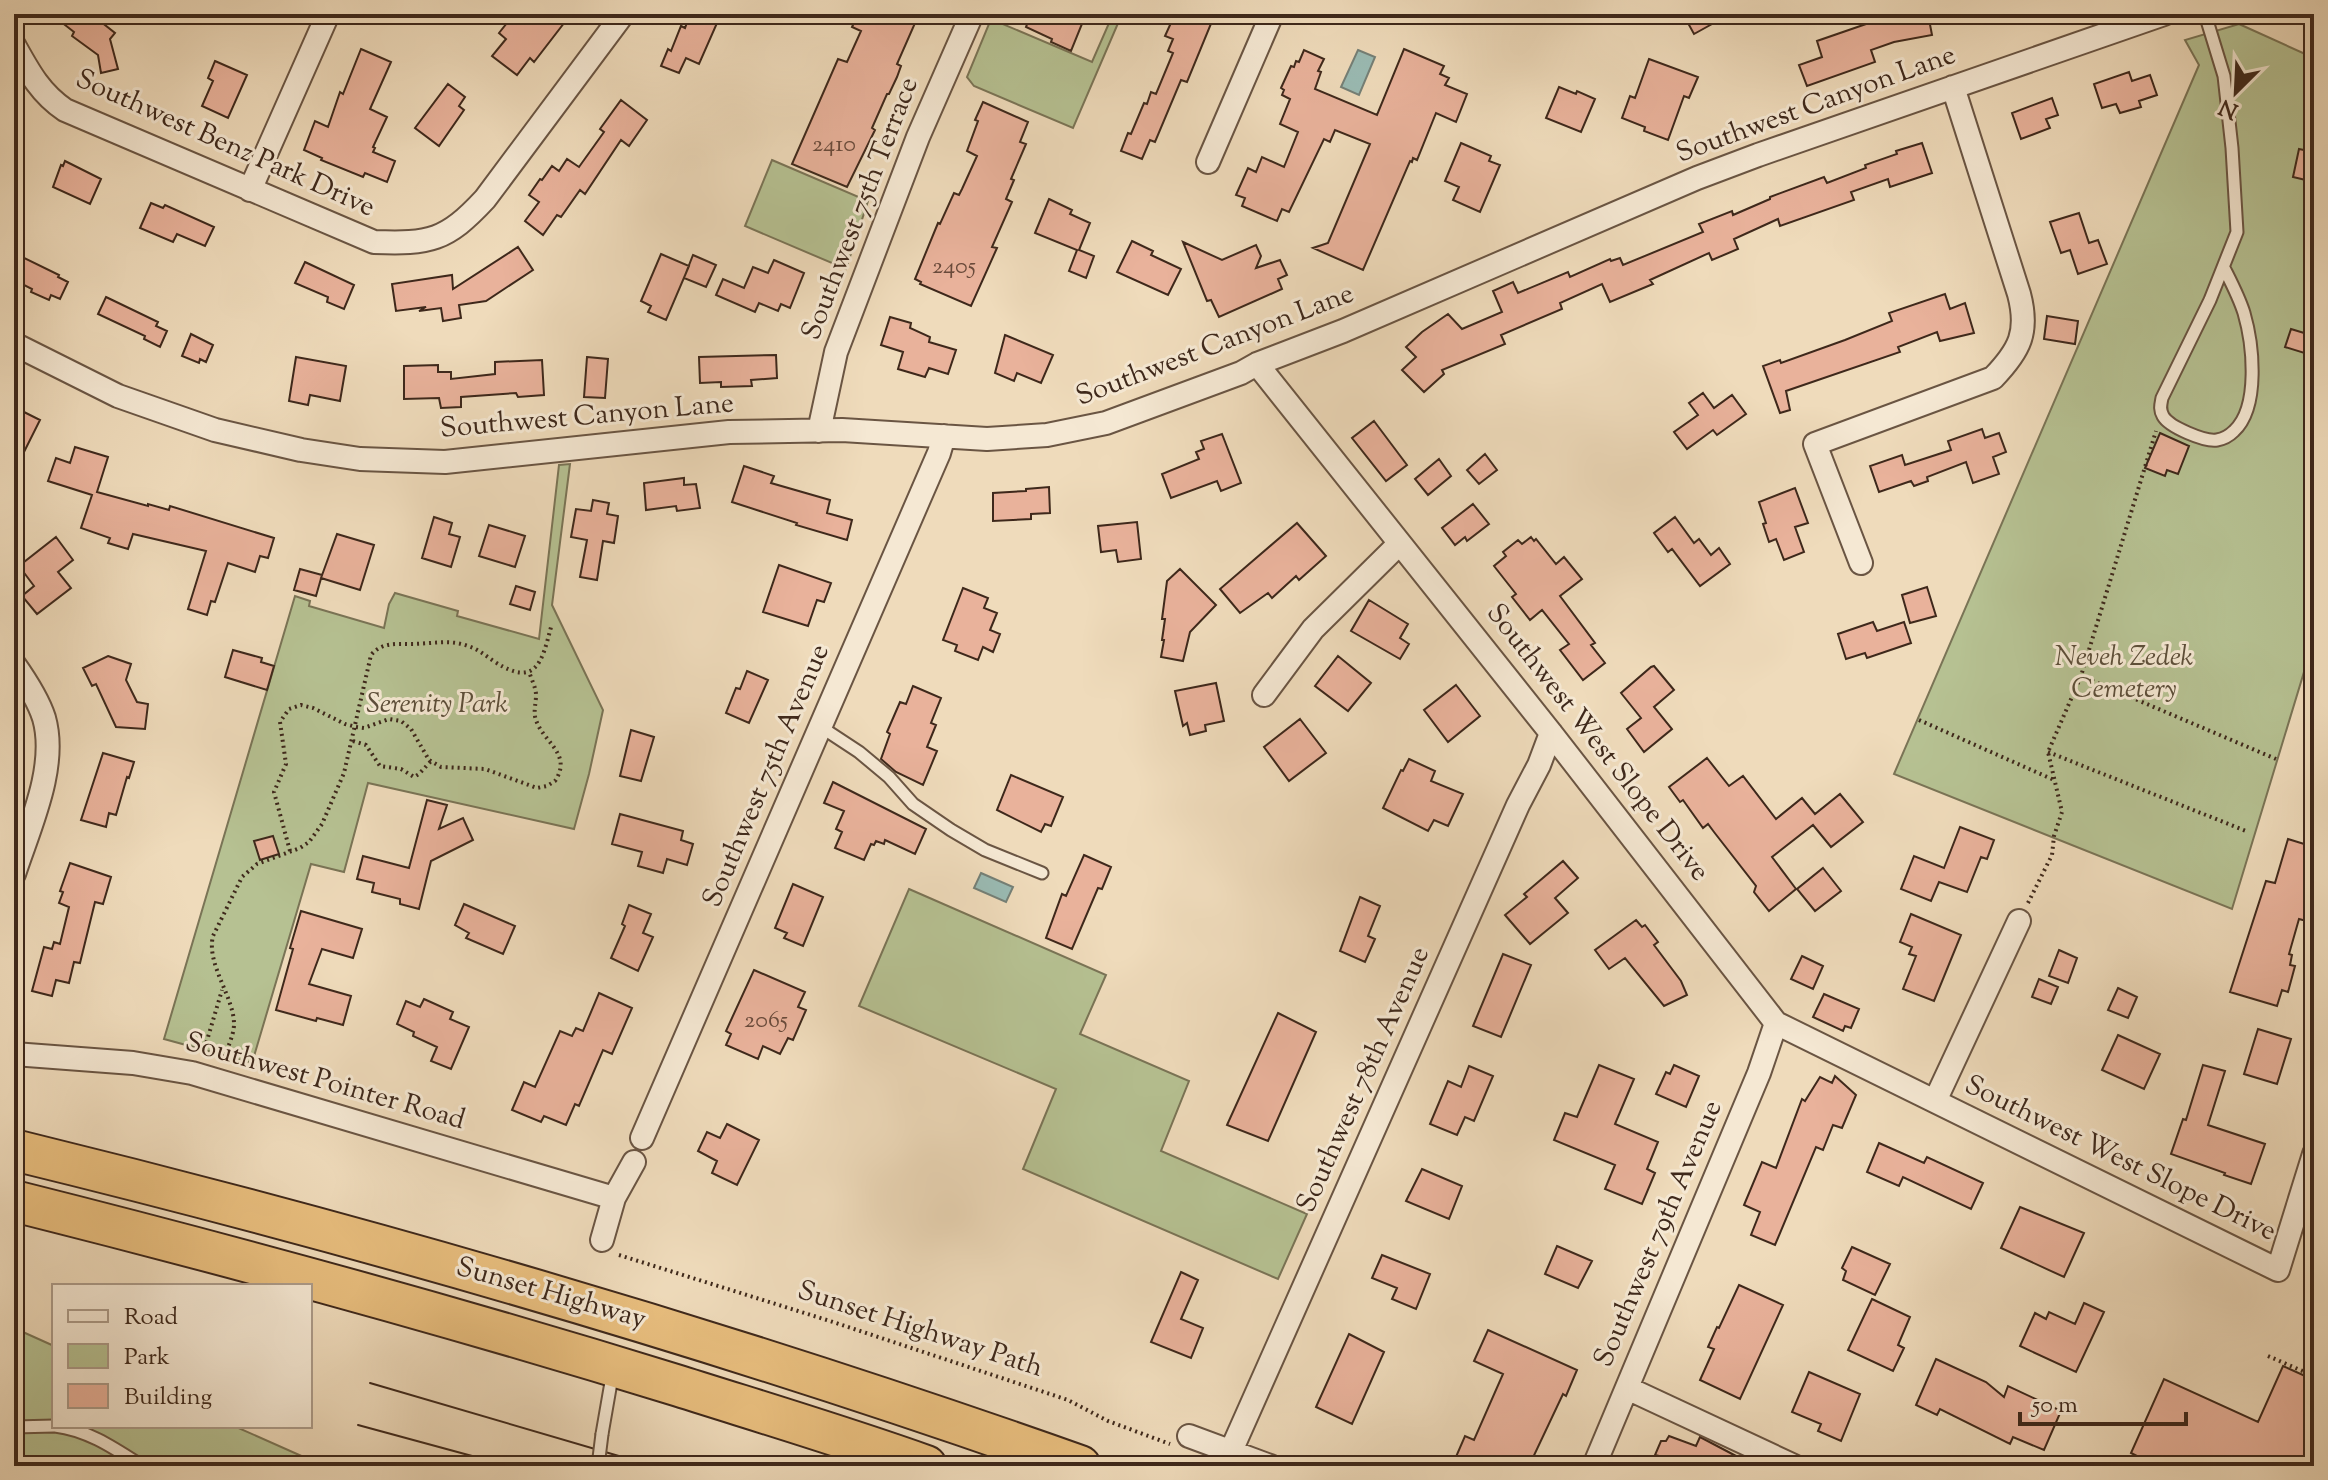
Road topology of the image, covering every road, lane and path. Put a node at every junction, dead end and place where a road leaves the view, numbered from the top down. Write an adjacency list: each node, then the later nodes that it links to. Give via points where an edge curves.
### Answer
1 (328, 14): 11 (street)
2 (623, 14): 11 (street, Southwest Benz Park Drive, via 485,199 437,238 374,242)
3 (972, 14): 16 (street, Southwest 75th Terrace, via 918,137 836,352)
4 (1272, 14): 10 (street)
5 (2164, 14): 7 (street, Southwest Canyon Lane)
6 (2205, 14): 12 (lane, via 2224,76 2232,148 2237,232)
7 (2141, 18): 9 (street, Southwest Canyon Lane)
8 (14, 45): 11 (street, Southwest Benz Park Drive, via 49,100 65,110)
9 (1953, 87): 14 (street, Southwest Canyon Lane, via 1697,178); 19 (street, via 2019,294 2023,332 2013,355 1993,378 1815,444)
10 (1208, 162)
11 (250, 190)
12 (2224, 268): 15 (lane, via 2162,398); 15 (lane, via 2250,336 2250,399 2244,416 2235,430 2217,440)
13 (14, 344): 16 (street, Southwest Canyon Lane, via 118,396 187,421 243,438 360,459 445,462 729,432)
14 (1257, 364): 17 (street, Southwest Canyon Lane, via 1176,399 1084,429 987,439); 18 (street, Southwest West Slope Drive)
15 (2165, 420): 23 (path, via 2154,433)
16 (819, 431): 17 (street, Southwest Canyon Lane)
17 (944, 436): 27 (street, Southwest 75th Avenue)
18 (1399, 544): 24 (street, via 1313,629); 28 (street, Southwest West Slope Drive)
19 (1861, 563)
20 (551, 627): 22 (path, via 543,658)
21 (14, 664): 37 (street, via 32,691 48,738 47,765)
22 (529, 671): 26 (path, via 511,671 459,643 384,646 371,655); 32 (path, via 535,719 559,756 555,781 537,788 485,769 441,767)
23 (2081, 676): 30 (path); 31 (path)
24 (1264, 695)
25 (1919, 720): 33 (path)
26 (356, 727): 29 (path); 32 (path, via 401,721); 35 (path, via 306,705 283,716 286,764 274,792)
27 (821, 727): 36 (lane, via 859,752 913,804 951,830); 45 (street, Southwest 75th Avenue)
28 (1551, 733): 40 (street, Southwest West Slope Drive); 60 (street, Southwest 78th Avenue)
29 (353, 741): 32 (path, via 366,745 380,766 411,776); 35 (path, via 322,824 309,842)
30 (2048, 752): 33 (path); 34 (path)
31 (2276, 759)
32 (431, 761)
33 (2054, 780): 38 (path, via 2062,812 2052,855)
34 (2246, 831)
35 (290, 851): 39 (path, via 257,864 237,887 211,943)
36 (1042, 873)
37 (14, 874)
38 (2019, 921): 44 (street, Southwest West Slope Drive)
39 (223, 988): 42 (path); 43 (path, via 234,1025)
40 (1776, 1023): 44 (street, Southwest West Slope Drive); 55 (street, Southwest 79th Avenue)
41 (14, 1054): 49 (street, Southwest Pointer Road, via 192,1073)
42 (202, 1059)
43 (220, 1069)
44 (1935, 1101): 47 (street, Southwest West Slope Drive, via 2278,1270)
45 (642, 1138)
46 (14, 1150): 64 (highway, Sunset Highway, via 201,1196 637,1319)
47 (2314, 1154)
48 (634, 1162): 49 (street)
49 (614, 1198): 51 (street)
50 (14, 1201): 53 (highway, Sunset Highway, via 327,1283)
51 (602, 1240): 59 (path, Sunset Highway Path, via 604,1250)
52 (2268, 1356): 54 (path)
53 (613, 1366): 61 (highway, Sunset Highway); 63 (lane, bridge)
54 (2314, 1376)
55 (1627, 1388): 66 (street, Southwest 79th Avenue); 67 (street)
56 (52, 1426): 57 (lane)
57 (14, 1427)
58 (75, 1428): 62 (lane)
59 (1181, 1441): 60 (street)
60 (1231, 1451): 65 (street)
61 (922, 1465)
62 (142, 1466)
63 (598, 1466)
64 (1080, 1466)
65 (1270, 1466)
66 (1594, 1466)
67 (1794, 1466)

